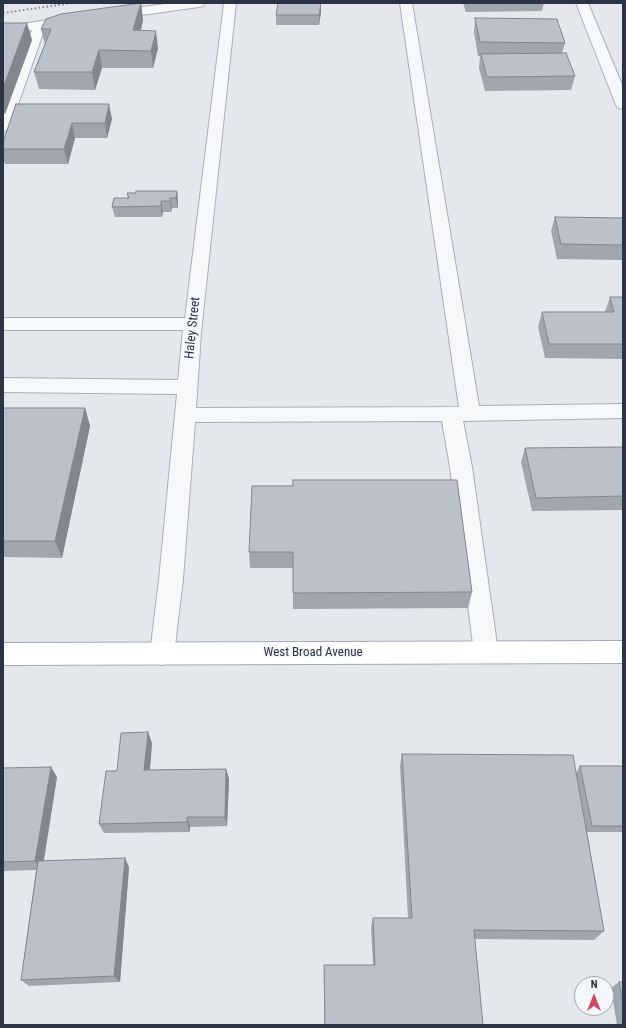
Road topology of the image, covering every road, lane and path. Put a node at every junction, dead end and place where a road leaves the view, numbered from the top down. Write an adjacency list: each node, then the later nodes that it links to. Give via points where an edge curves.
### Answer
1 (199, 3): 5 (street)
2 (230, 3): 12 (street, Haley Street)
3 (406, 3): 16 (street)
4 (582, 3): 9 (street)
5 (104, 16)
6 (88, 18): 7 (street)
7 (40, 25): 8 (street); 10 (street)
8 (3, 31)
9 (623, 105)
10 (3, 128)
11 (3, 324): 12 (street)
12 (193, 324): 14 (street, Haley Street)
13 (3, 385): 14 (street)
14 (187, 387): 17 (street, Haley Street)
15 (623, 412): 16 (street)
16 (460, 413): 17 (street); 18 (street, via 461,467)
17 (185, 415): 21 (street, Haley Street)
18 (486, 652): 19 (main road, West Broad Avenue); 21 (main road, West Broad Avenue)
19 (623, 652)
20 (3, 654): 21 (main road, West Broad Avenue)
21 (162, 654)

